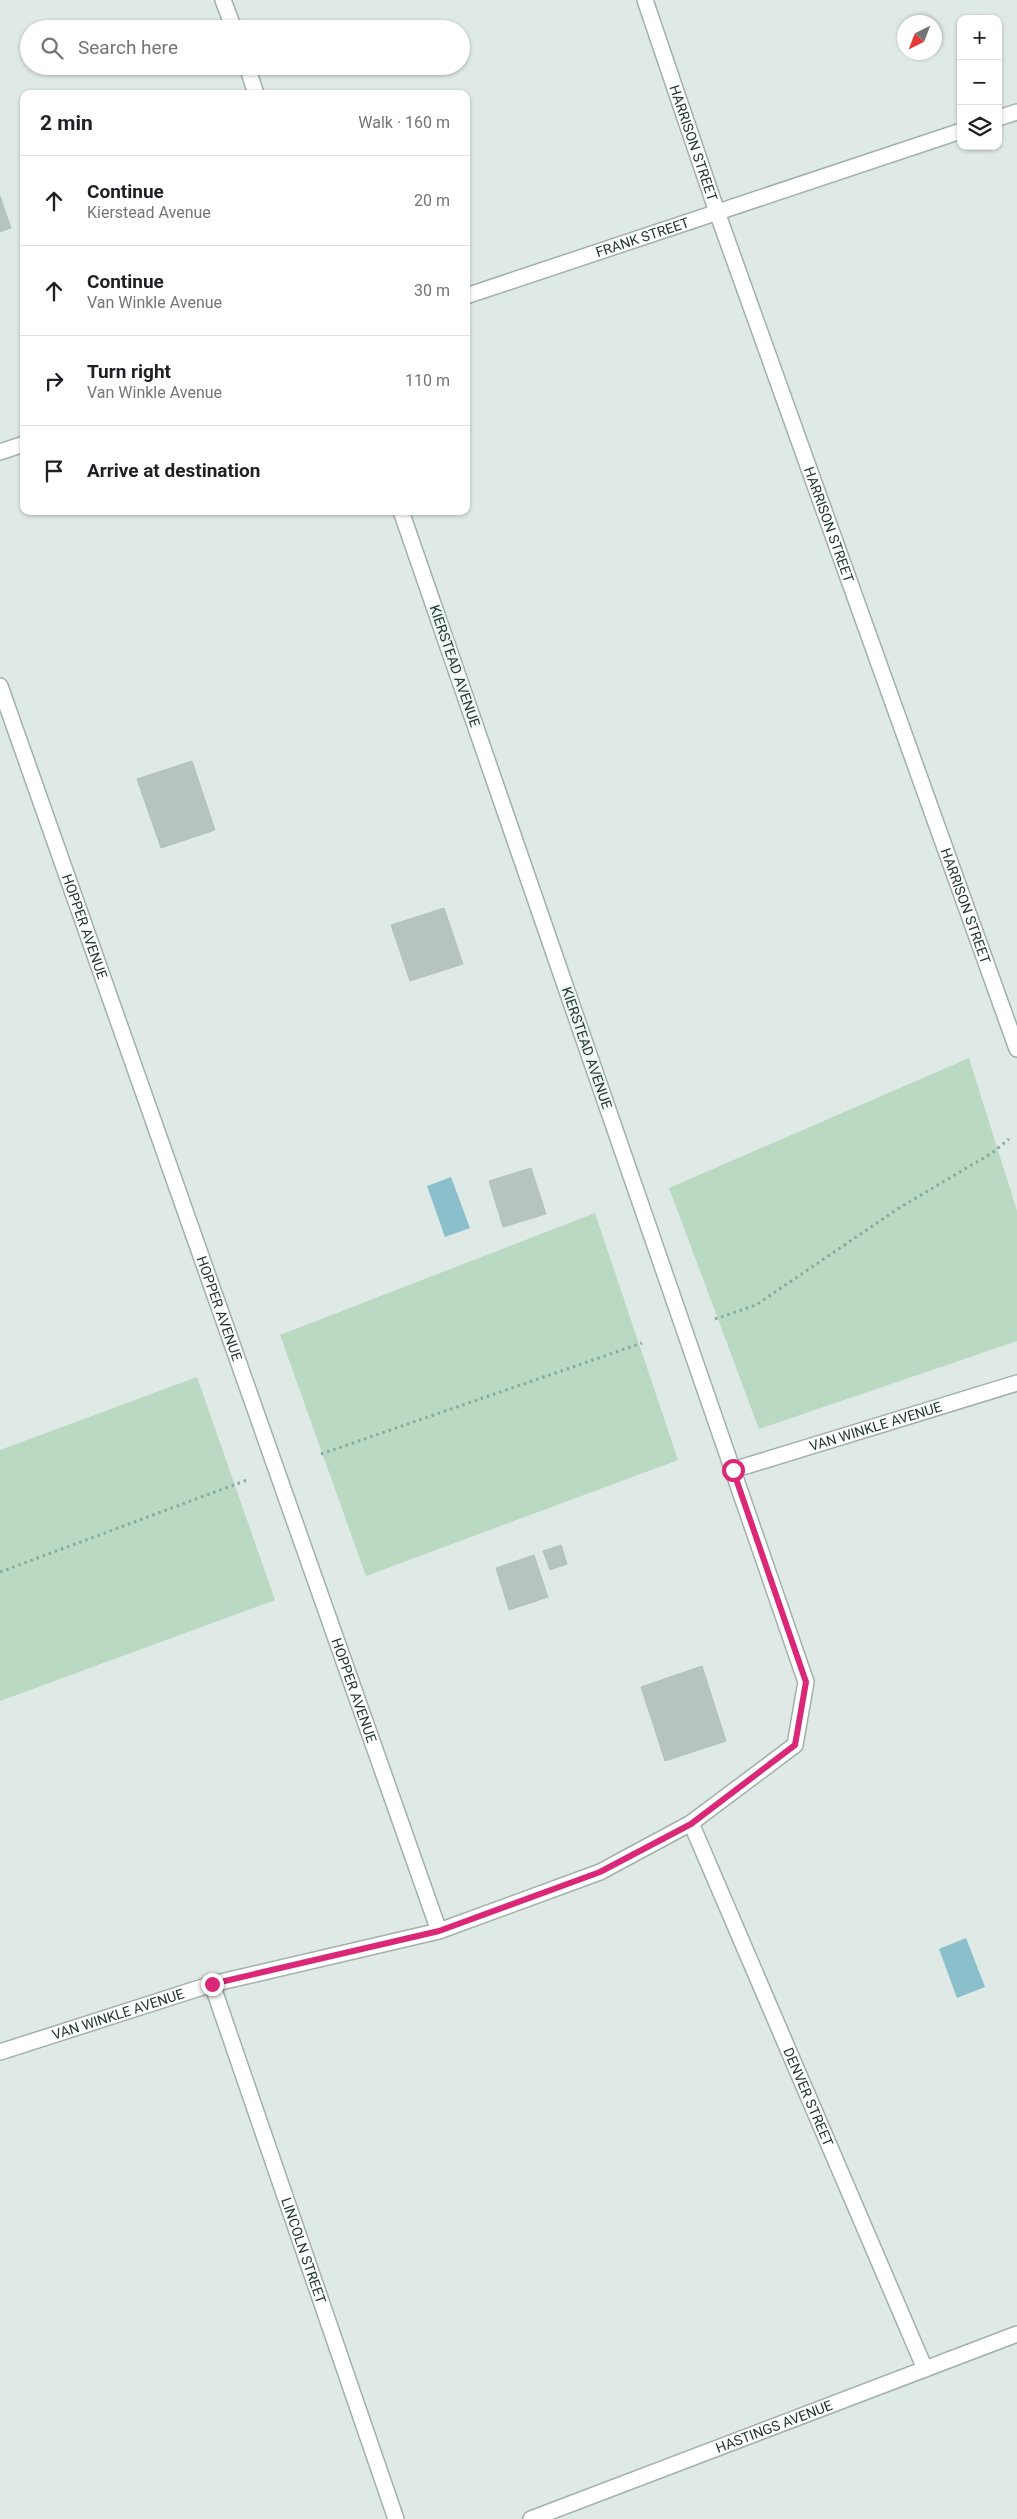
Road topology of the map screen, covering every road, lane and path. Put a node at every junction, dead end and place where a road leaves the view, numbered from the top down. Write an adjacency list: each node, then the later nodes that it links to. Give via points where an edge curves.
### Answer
1 (224, 0): 3 (street)
2 (645, 0): 9 (street, HARRISON STREET)
3 (231, 20)
4 (250, 75): 5 (street)
5 (255, 90)
6 (1017, 112): 7 (street)
7 (1002, 117)
8 (957, 132): 9 (street, FRANK STREET)
9 (717, 212): 10 (street, FRANK STREET); 15 (street, HARRISON STREET)
10 (470, 295)
11 (20, 445): 12 (street)
12 (0, 452)
13 (402, 515): 21 (street, KIERSTEAD AVENUE)
14 (0, 686): 26 (street, HOPPER AVENUE)
15 (1017, 1049)
16 (1009, 1139): 17 (path, via 992,1153 899,1208 756,1305)
17 (715, 1319)
18 (642, 1343): 20 (path)
19 (1017, 1383): 21 (street, VAN WINKLE AVENUE)
20 (321, 1454)
21 (733, 1470): 24 (street, KIERSTEAD AVENUE)
22 (247, 1480): 23 (path)
23 (0, 1572)
24 (773, 1585): 25 (street, VAN WINKLE AVENUE, via 806,1682 795,1745)
25 (691, 1824): 26 (street, VAN WINKLE AVENUE, via 600,1872); 30 (street, DENVER STREET)
26 (439, 1931): 27 (street, VAN WINKLE AVENUE)
27 (212, 1984): 28 (street, VAN WINKLE AVENUE); 31 (street, LINCOLN STREET)
28 (0, 2052)
29 (1017, 2334): 30 (street, HASTINGS AVENUE)
30 (925, 2369): 32 (street, HASTINGS AVENUE)
31 (396, 2519)
32 (531, 2519)

